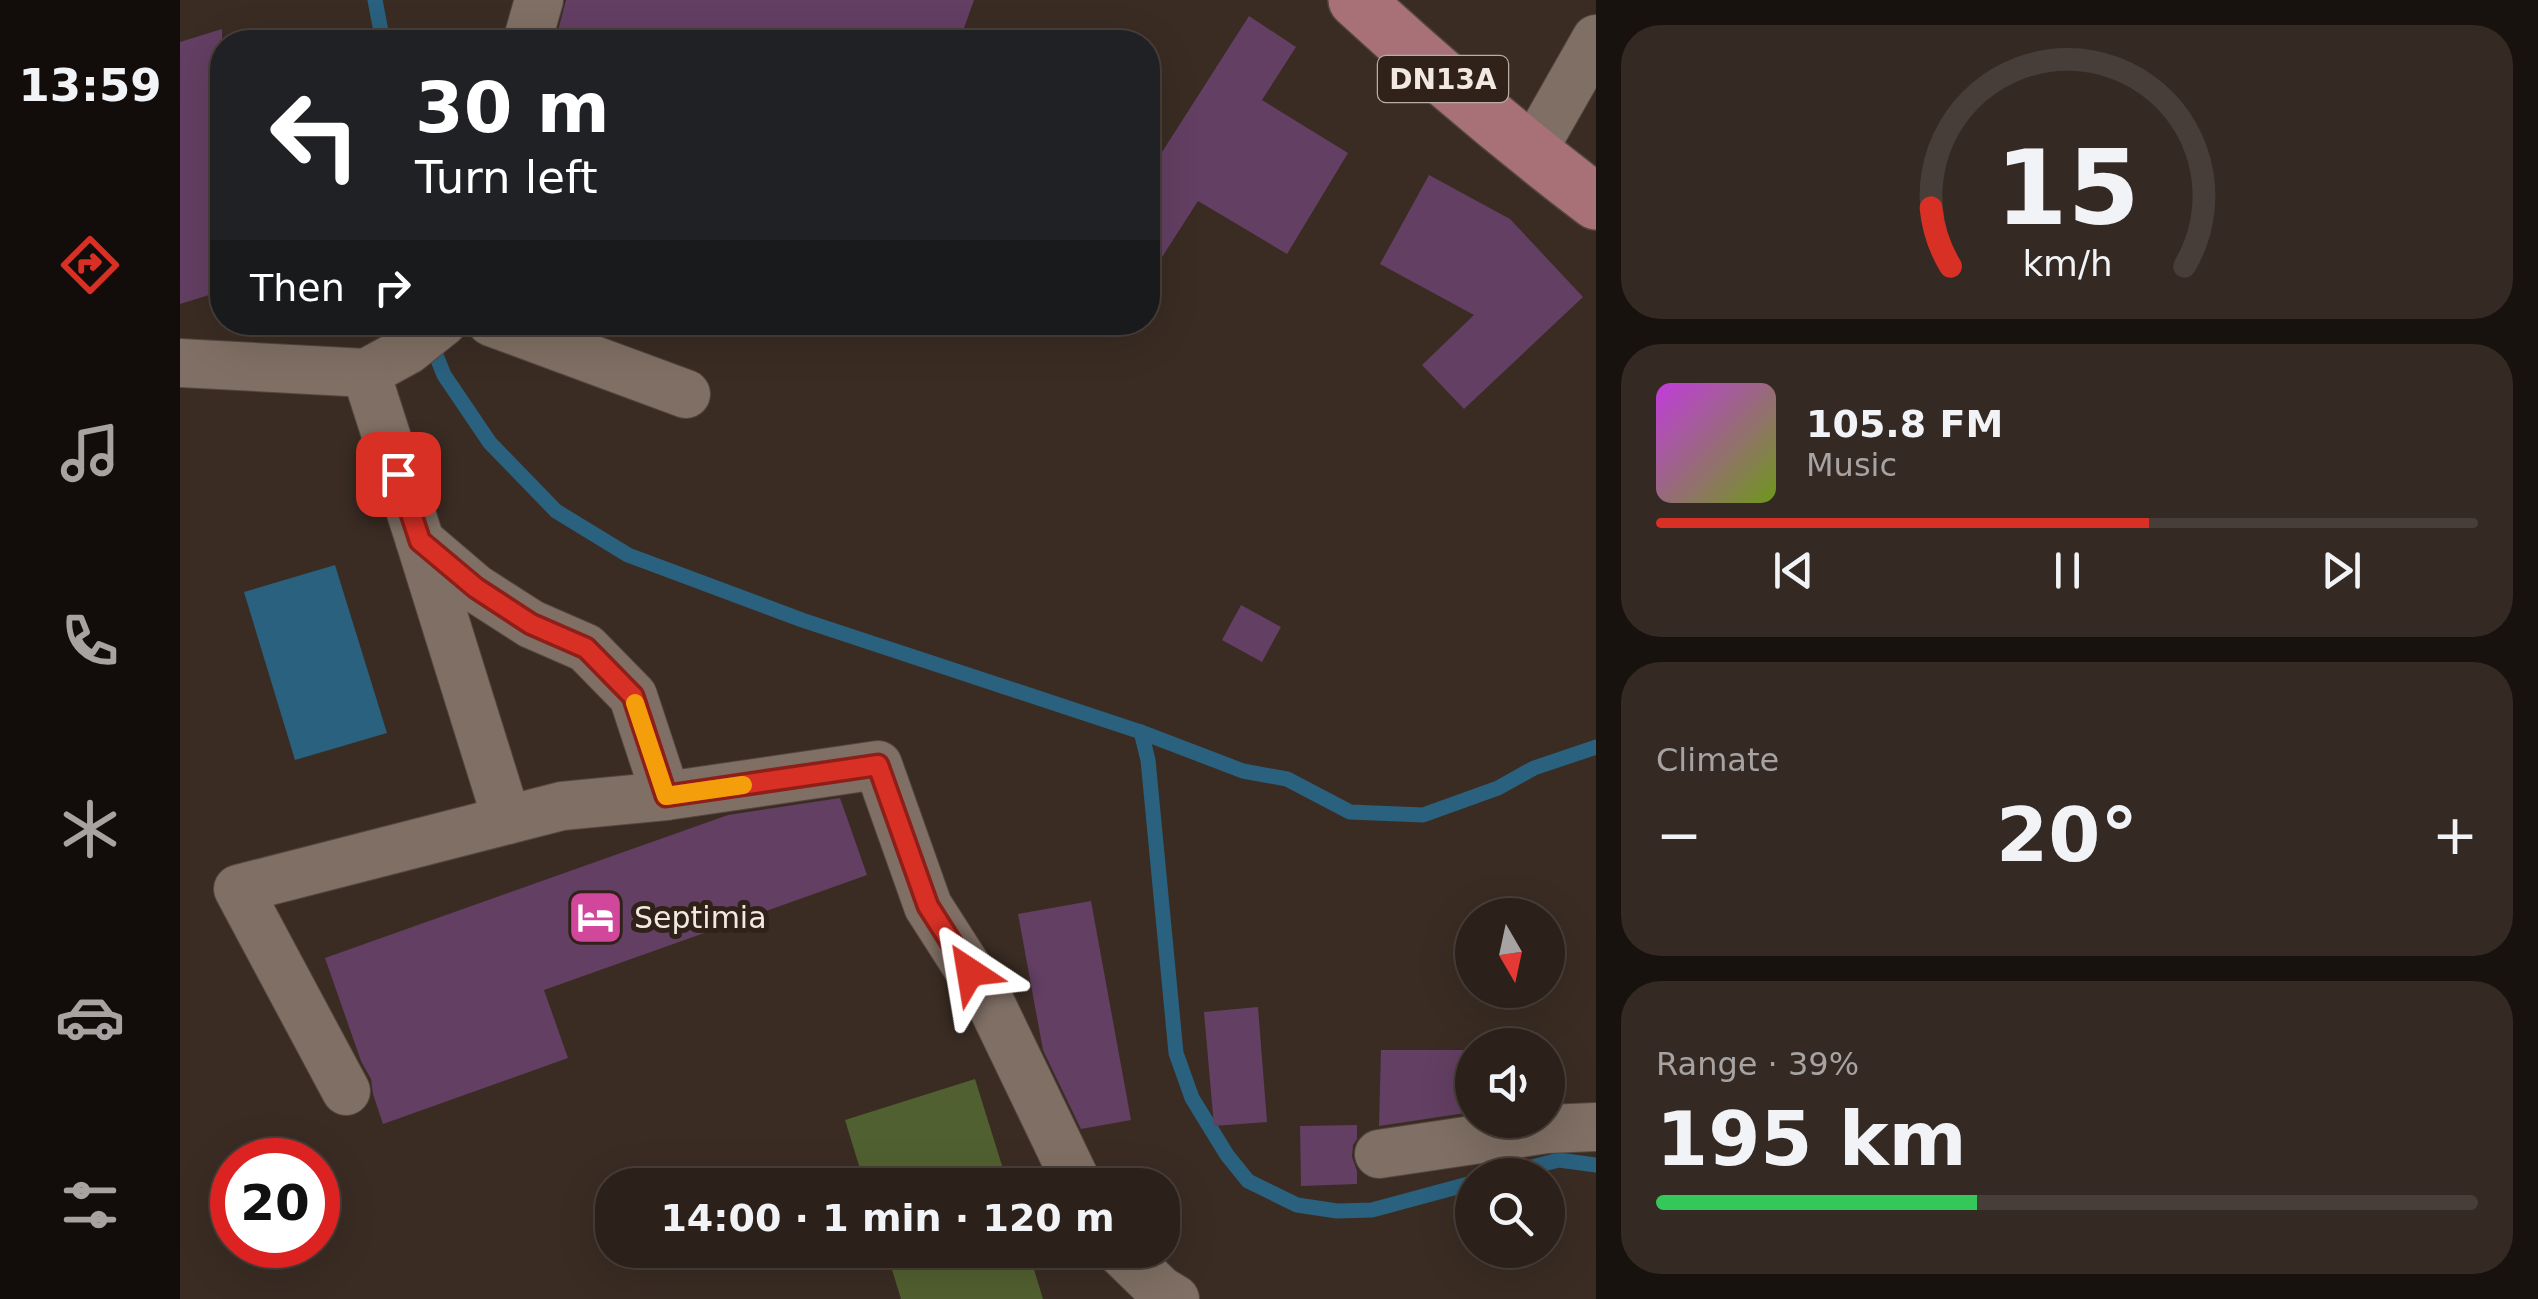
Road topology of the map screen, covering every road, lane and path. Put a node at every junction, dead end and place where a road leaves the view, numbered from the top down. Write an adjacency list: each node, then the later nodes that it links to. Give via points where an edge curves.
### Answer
1 (539, 0): 3 (street)
2 (1356, 0): 5 (main road, DN13A)
3 (531, 30)
4 (1596, 40): 5 (street)
5 (1534, 155): 6 (main road, DN13A)
6 (1596, 202)
7 (525, 335): 11 (street)
8 (426, 336): 10 (street)
9 (180, 363): 10 (street)
10 (366, 373): 12 (street)
11 (686, 394)
12 (420, 541): 13 (street, via 531,624 586,648 633,696); 14 (street)
13 (666, 796): 14 (street, via 562,806); 18 (street, via 878,765 928,906 992,1006)
14 (506, 820): 15 (street, via 238,889)
15 (346, 1091)
16 (1596, 1126): 17 (street)
17 (1379, 1154)
18 (1070, 1168)
19 (1138, 1268): 20 (street)
20 (1175, 1299)

